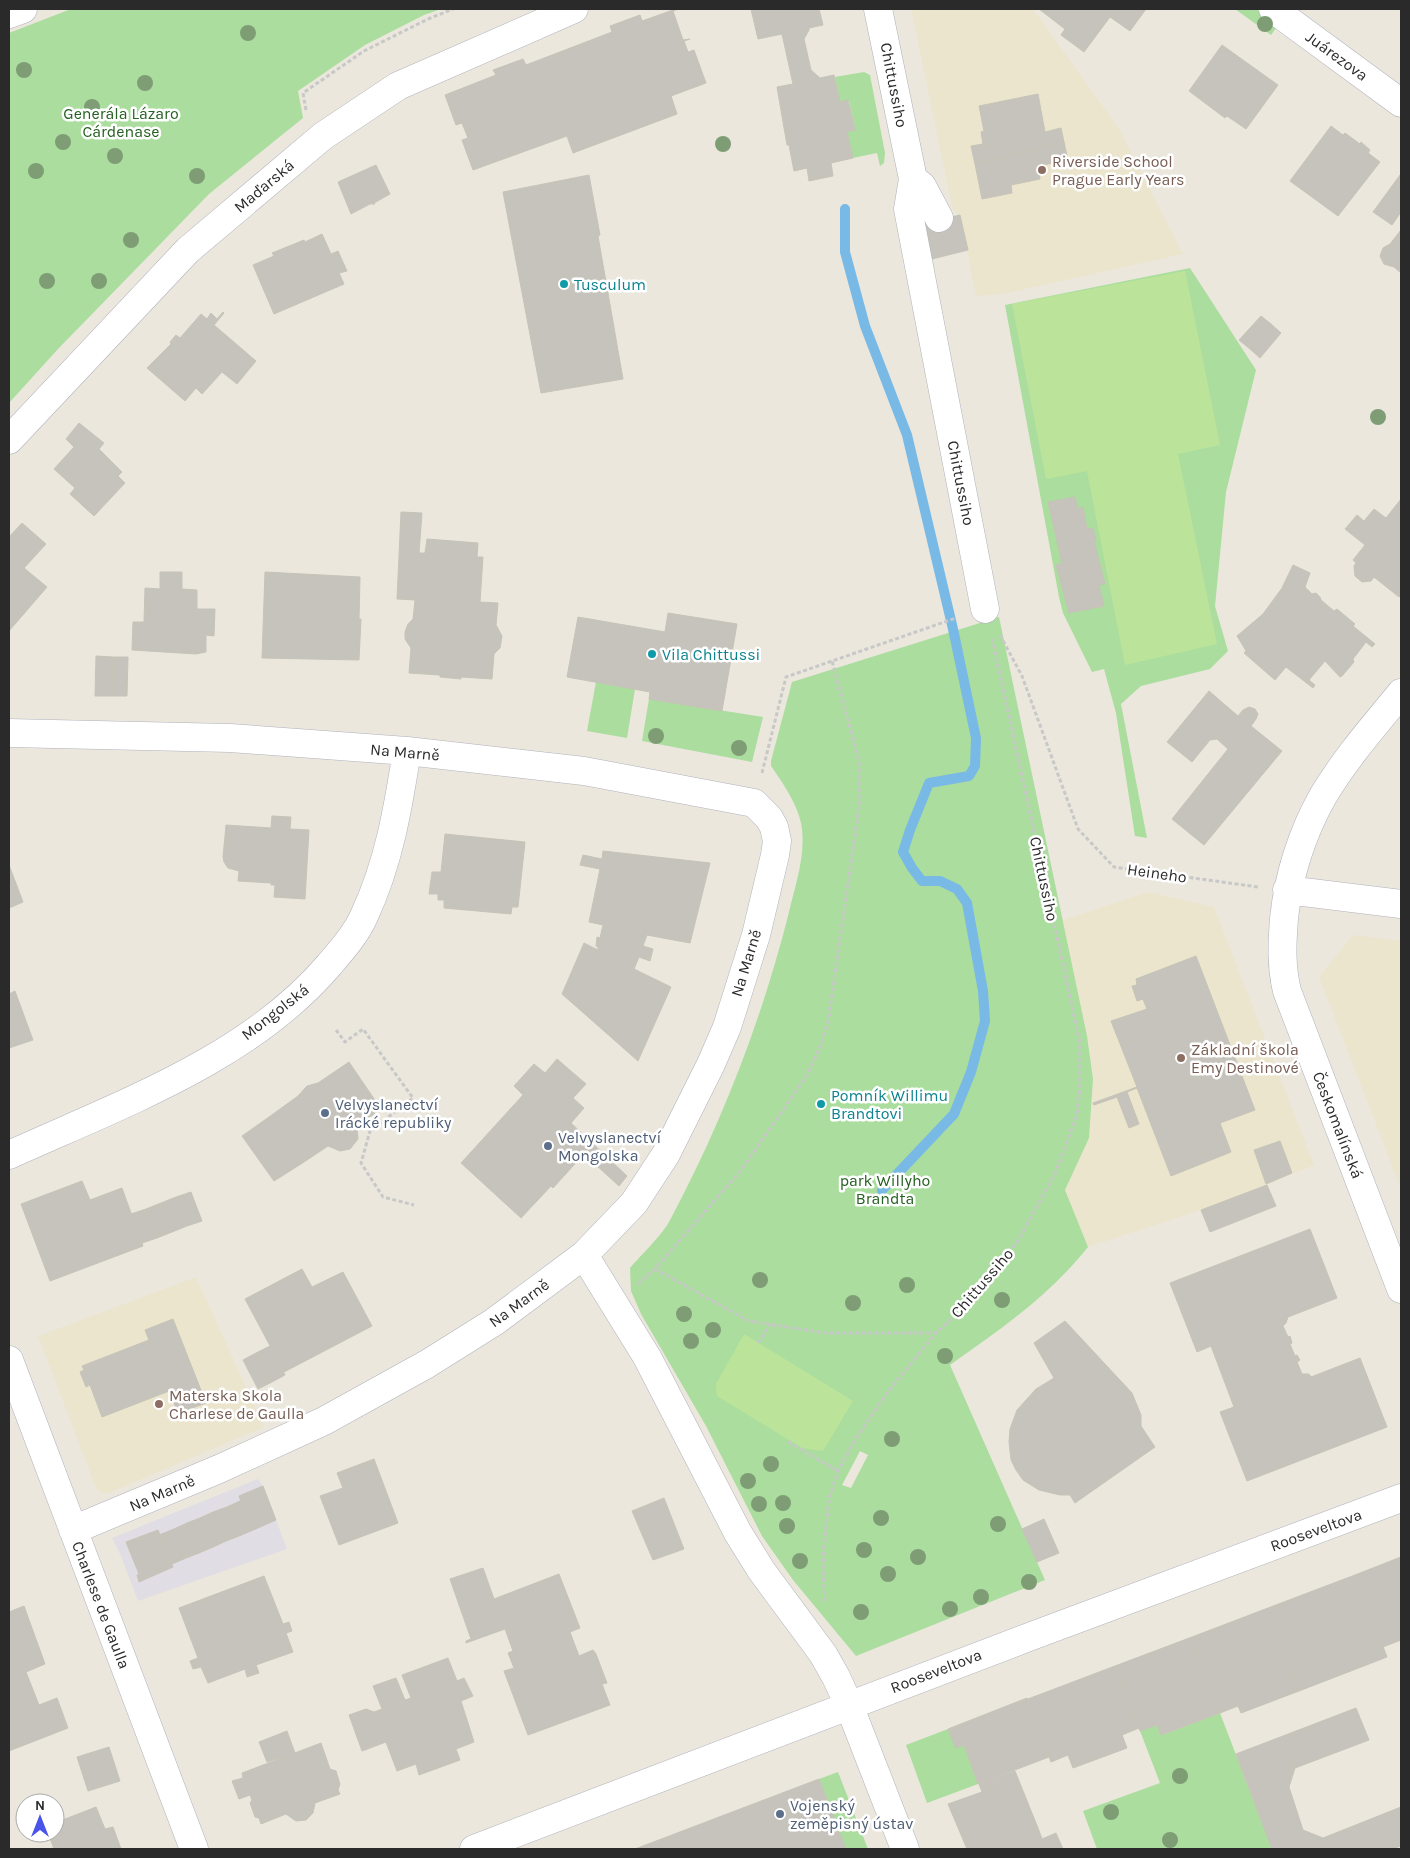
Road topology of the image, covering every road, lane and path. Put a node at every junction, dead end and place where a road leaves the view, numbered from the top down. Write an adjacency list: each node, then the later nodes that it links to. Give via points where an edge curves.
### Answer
1 (23, 9): 5 (street)
2 (574, 9): 9 (street, Maďarská, via 398,86 323,136 188,250)
3 (878, 9): 7 (street, Chittussiho)
4 (1273, 9): 6 (street, Juárezova)
5 (9, 14)
6 (1401, 103)
7 (913, 180): 8 (street, via 922,186); 10 (street, Chittussiho, via 908,210)
8 (939, 218)
9 (9, 440)
10 (985, 608): 11 (path); 16 (path, Heineho, via 1022,676 1078,829 1114,867); 26 (path, Chittussiho, via 1080,1043 1080,1087 1076,1115 1055,1174 1018,1242 957,1314)
11 (832, 660): 15 (path, via 786,677); 22 (path, via 858,760 859,807 828,1022 807,1075 742,1169)
12 (1401, 692): 16 (street, Českomalínská, via 1323,797 1301,844)
13 (9, 733): 14 (street, Na Marně, via 230,738)
14 (407, 751): 15 (street, Na Marně, via 584,771); 19 (street, Mongolská, via 393,835 382,871 364,917 343,950 320,976 259,1029 210,1060 152,1090)
15 (754, 803): 21 (street, Na Marně, via 774,827 777,841 756,935 727,1027 666,1154 634,1203)
16 (1287, 890): 17 (street); 23 (street, Českomalínská, via 1281,948 1287,991)
17 (1401, 904)
18 (336, 1030): 20 (path, via 345,1042 363,1029 413,1098 370,1131 361,1163 383,1197)
19 (9, 1154)
20 (414, 1205)
21 (584, 1255): 24 (street); 32 (street, Na Marně, via 494,1322 427,1364 324,1421)
22 (655, 1269): 24 (path); 25 (path, via 749,1321)
23 (1401, 1290)
24 (615, 1304): 34 (street, via 647,1357 738,1532 823,1654)
25 (770, 1325): 26 (path, via 825,1333); 27 (path)
26 (936, 1333): 30 (path, Chittussiho, via 887,1393)
27 (758, 1343)
28 (9, 1360): 32 (street, Charlese de Gaulla)
29 (788, 1442): 30 (path)
30 (838, 1471): 33 (path, Chittussiho, via 829,1499 824,1546)
31 (1401, 1498): 34 (street, Rooseveltova)
32 (73, 1530): 35 (street, Charlese de Gaulla)
33 (826, 1604)
34 (849, 1705): 36 (street, Rooseveltova); 37 (street)
35 (194, 1849)
36 (474, 1849)
37 (905, 1849)

